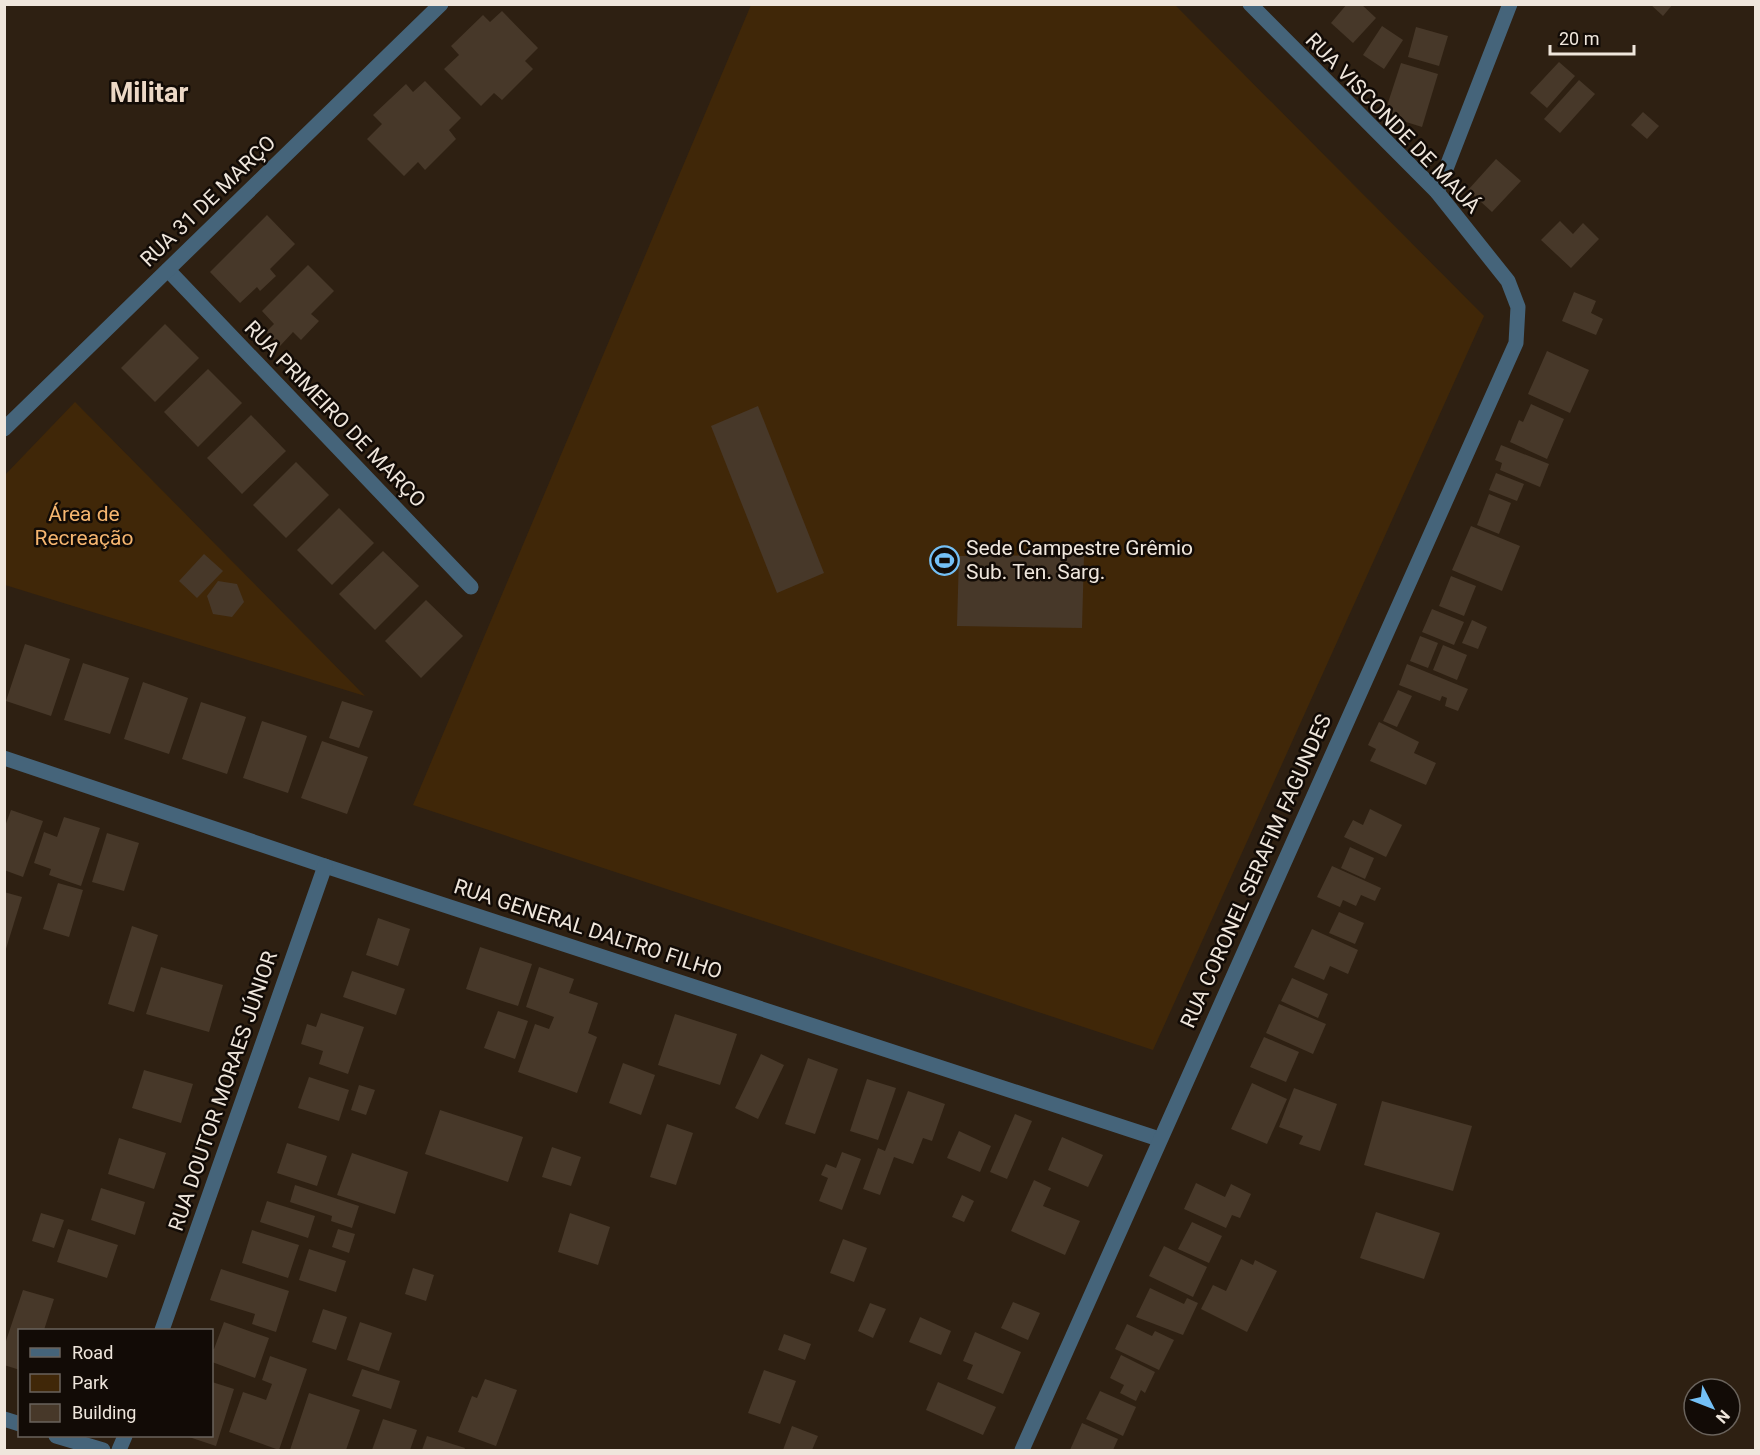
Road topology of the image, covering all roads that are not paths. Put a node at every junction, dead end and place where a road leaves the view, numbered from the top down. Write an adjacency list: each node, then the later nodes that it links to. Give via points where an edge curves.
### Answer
1 (441, 4): 5 (street, RUA 31 DE MARÇO)
2 (1250, 4): 4 (street, RUA VISCONDE DE MAUÁ)
3 (1510, 4): 4 (street)
4 (1437, 192): 6 (street, RUA VISCONDE DE MAUÁ, via 1508,281)
5 (168, 270): 7 (street, RUA 31 DE MARÇO); 8 (street, RUA PRIMEIRO DE MARÇO)
6 (1518, 306): 11 (street, RUA CORONEL SERAFIM FAGUNDES, via 1516,343)
7 (4, 429)
8 (471, 587)
9 (4, 758): 10 (street, RUA GENERAL DALTRO FILHO)
10 (325, 866): 11 (street, RUA GENERAL DALTRO FILHO); 12 (street, RUA DOUTOR MORAES JÚNIOR)
11 (1159, 1138): 15 (street, RUA CORONEL SERAFIM FAGUNDES)
12 (162, 1329)
13 (59, 1437): 14 (street)
14 (103, 1450)
15 (1022, 1450)

